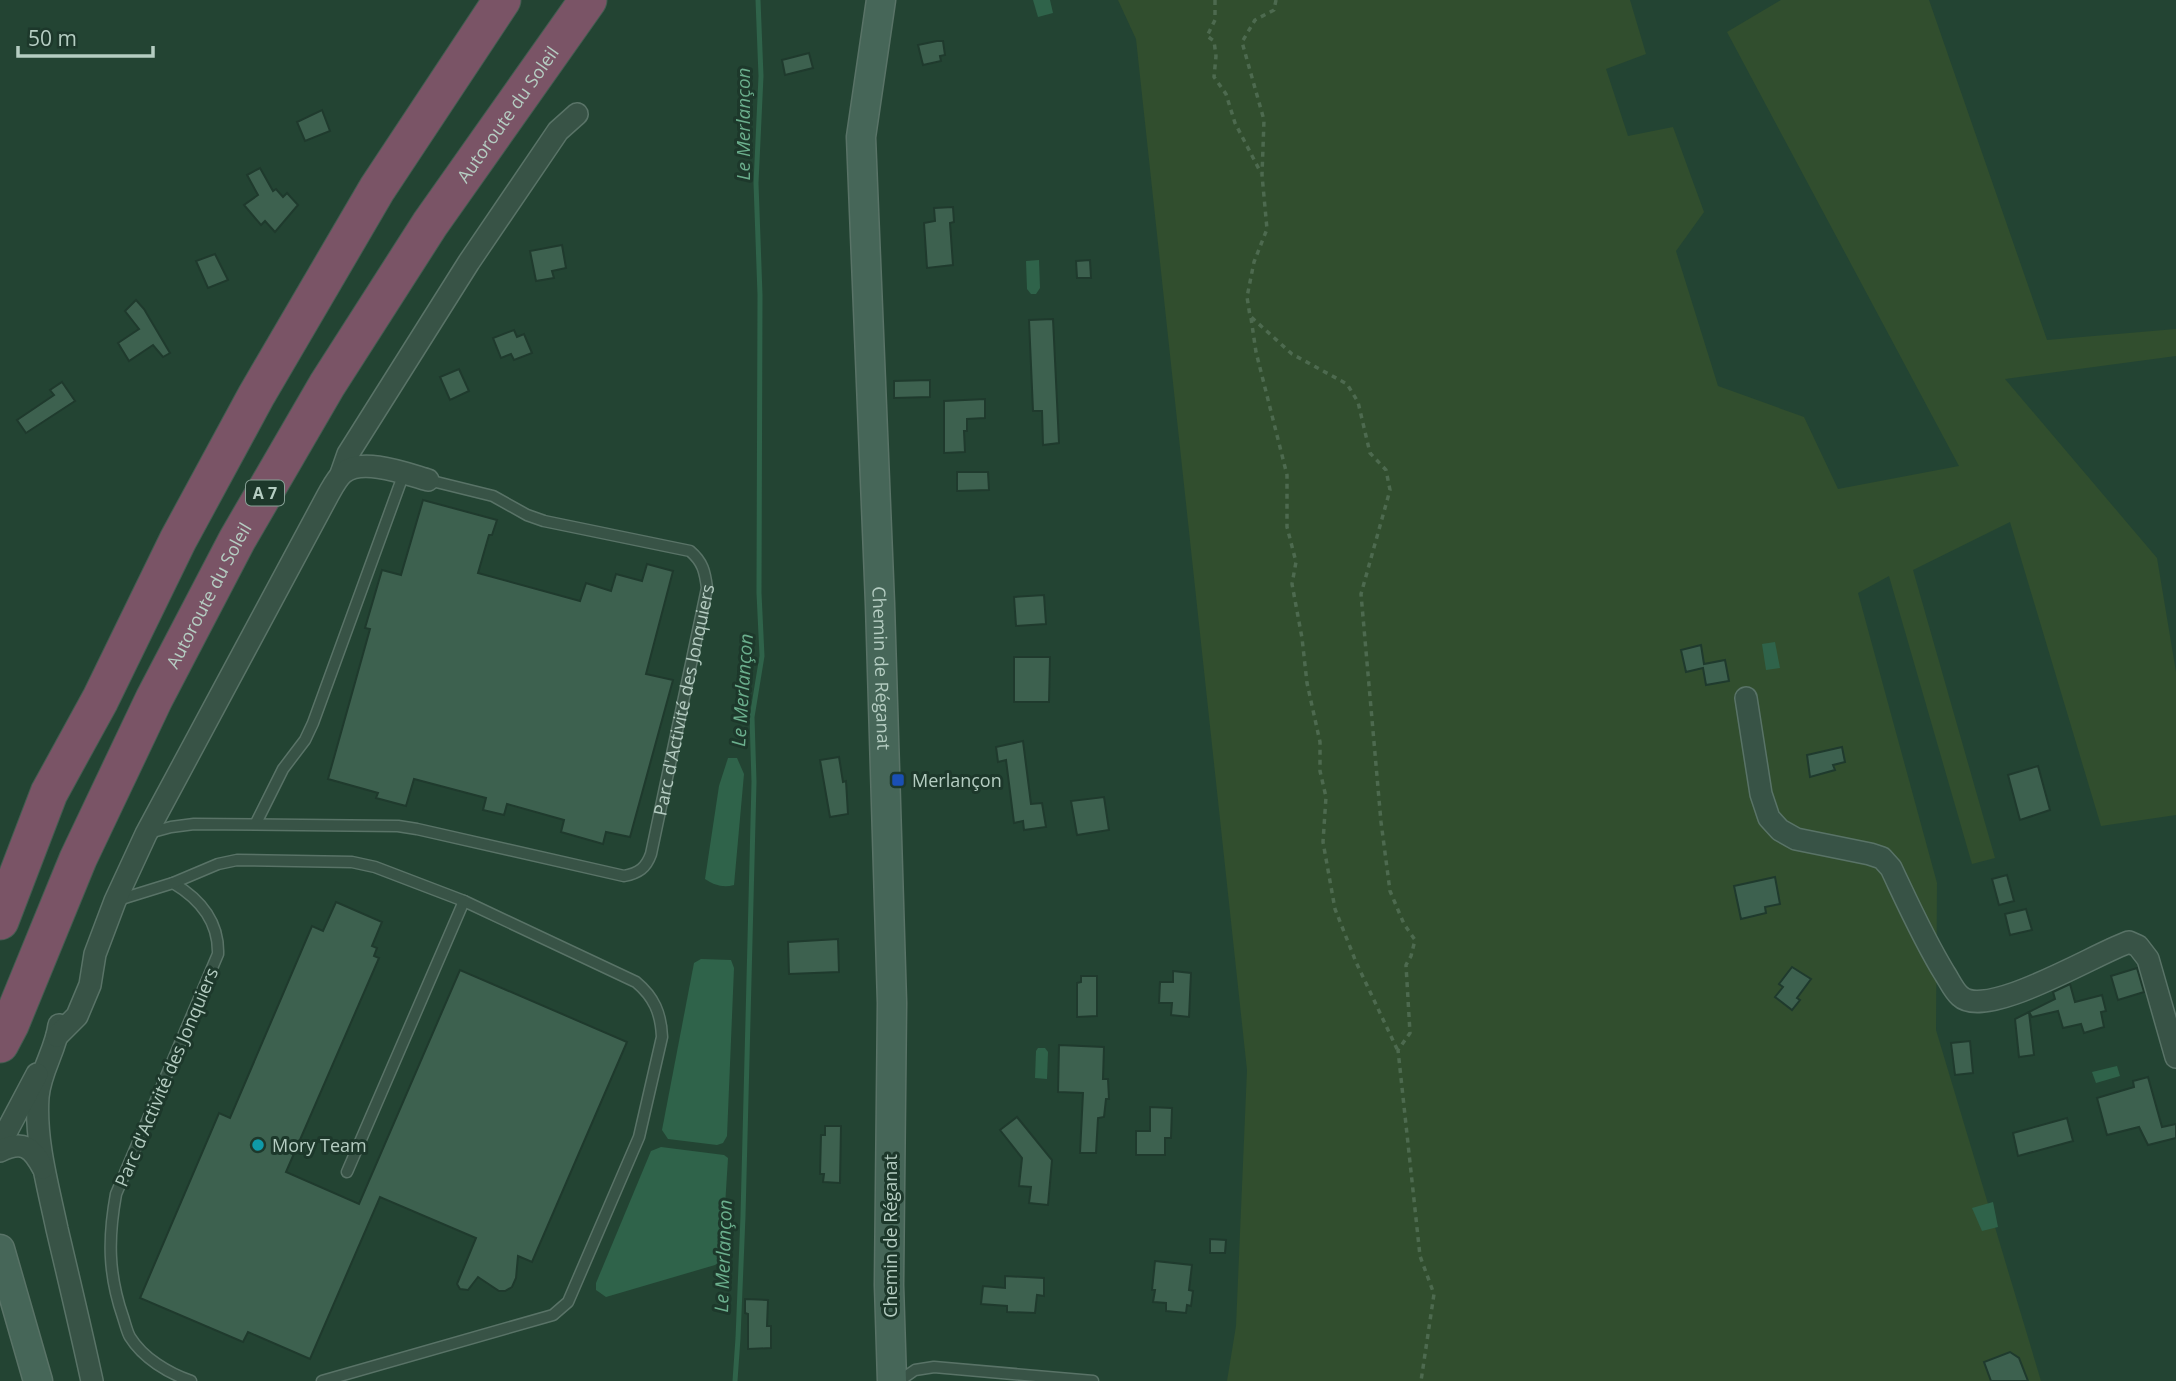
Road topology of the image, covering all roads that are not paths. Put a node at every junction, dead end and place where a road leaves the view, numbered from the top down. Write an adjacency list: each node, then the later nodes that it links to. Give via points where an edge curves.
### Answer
1 (502, 0): 14 (highway, via 377,188 184,528 49,793)
2 (588, 0): 15 (highway, Autoroute du Soleil / A 7, via 430,224 327,385 237,540 78,859)
3 (881, 0): 28 (street, Chemin de Réganat, via 861,136 892,1003)
4 (577, 114): 6 (street, via 558,131 469,262 348,454)
5 (404, 473): 6 (street, Parc d'Activité des Jonquiers, via 360,466); 7 (street, Parc d'Activité des Jonquiers); 9 (lane, via 313,723 283,769)
6 (341, 474): 10 (street)
7 (428, 480): 9 (lane, Parc d'Activité des Jonquiers, via 493,496 544,521 690,551 699,559 707,589 646,866 624,876 417,829)
8 (1746, 698): 17 (street, via 1769,818 1796,838 1882,858 1960,996 1971,1002 2008,997 2129,942 2148,959)
9 (257, 823): 10 (lane, Parc d'Activité des Jonquiers, via 194,824)
10 (146, 834): 12 (street)
11 (173, 883): 12 (lane); 13 (lane, via 237,860 352,862); 26 (lane, Parc d'Activité des Jonquiers, via 208,914 219,940 218,954 116,1194 110,1262 130,1337 150,1360)
12 (115, 901): 16 (street, via 90,985 76,1016)
13 (464, 901): 22 (lane); 27 (lane, via 647,991 657,1005 662,1037 639,1137 562,1309)
14 (0, 921)
15 (5, 1035): 18 (highway, Autoroute du Soleil)
16 (54, 1044): 19 (street); 21 (street, via 38,1096)
17 (2176, 1057)
18 (0, 1060)
19 (0, 1143)
20 (0, 1151): 21 (street, via 15,1144 24,1146)
21 (44, 1170): 25 (street)
22 (347, 1172)
23 (0, 1249): 24 (street)
24 (38, 1381)
25 (92, 1381)
26 (191, 1381)
27 (322, 1381)
28 (892, 1381)
29 (899, 1381): 30 (lane, via 915,1370 934,1367)
30 (1093, 1381)

